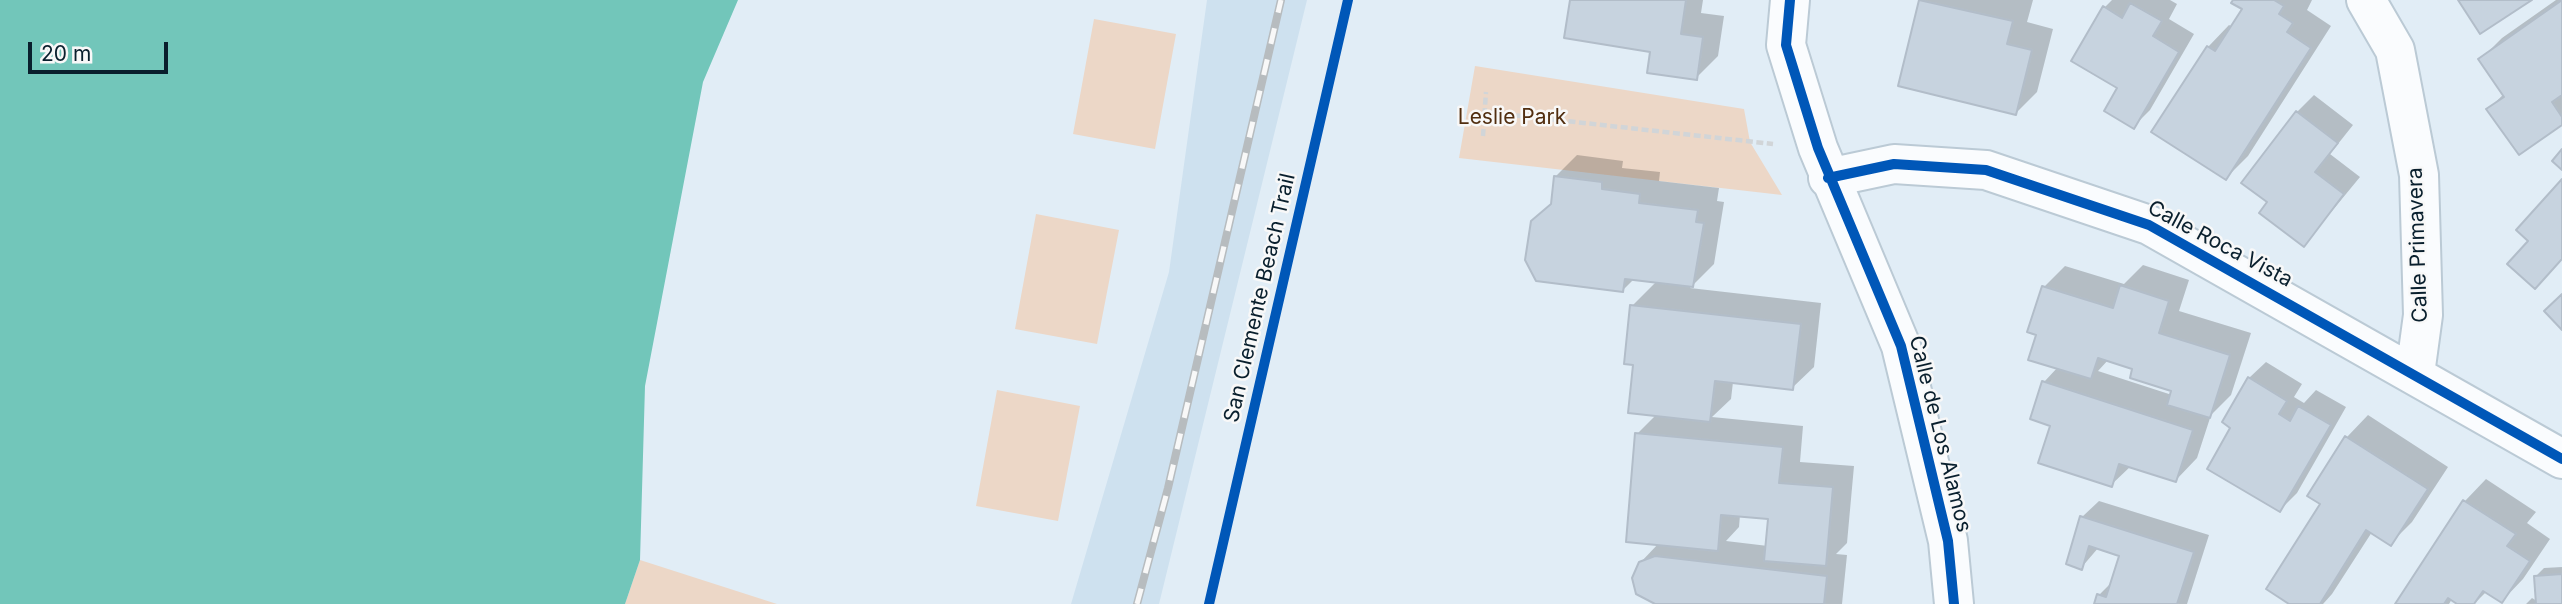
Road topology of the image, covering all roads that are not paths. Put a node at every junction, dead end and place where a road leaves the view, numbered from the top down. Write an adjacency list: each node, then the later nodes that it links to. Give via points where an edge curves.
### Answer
1 (1790, 0): 3 (street, Calle de Los Alamos, via 1786,45)
2 (2366, 0): 4 (street, Calle Primavera, via 2395,50 2419,175 2423,315)
3 (1823, 163): 4 (street, Calle Roca Vista, via 1986,170 2149,225); 6 (street, Calle de Los Alamos, via 1901,346 1948,541)
4 (2415, 374): 5 (street, Calle Roca Vista)
5 (2562, 459)
6 (1954, 604)

